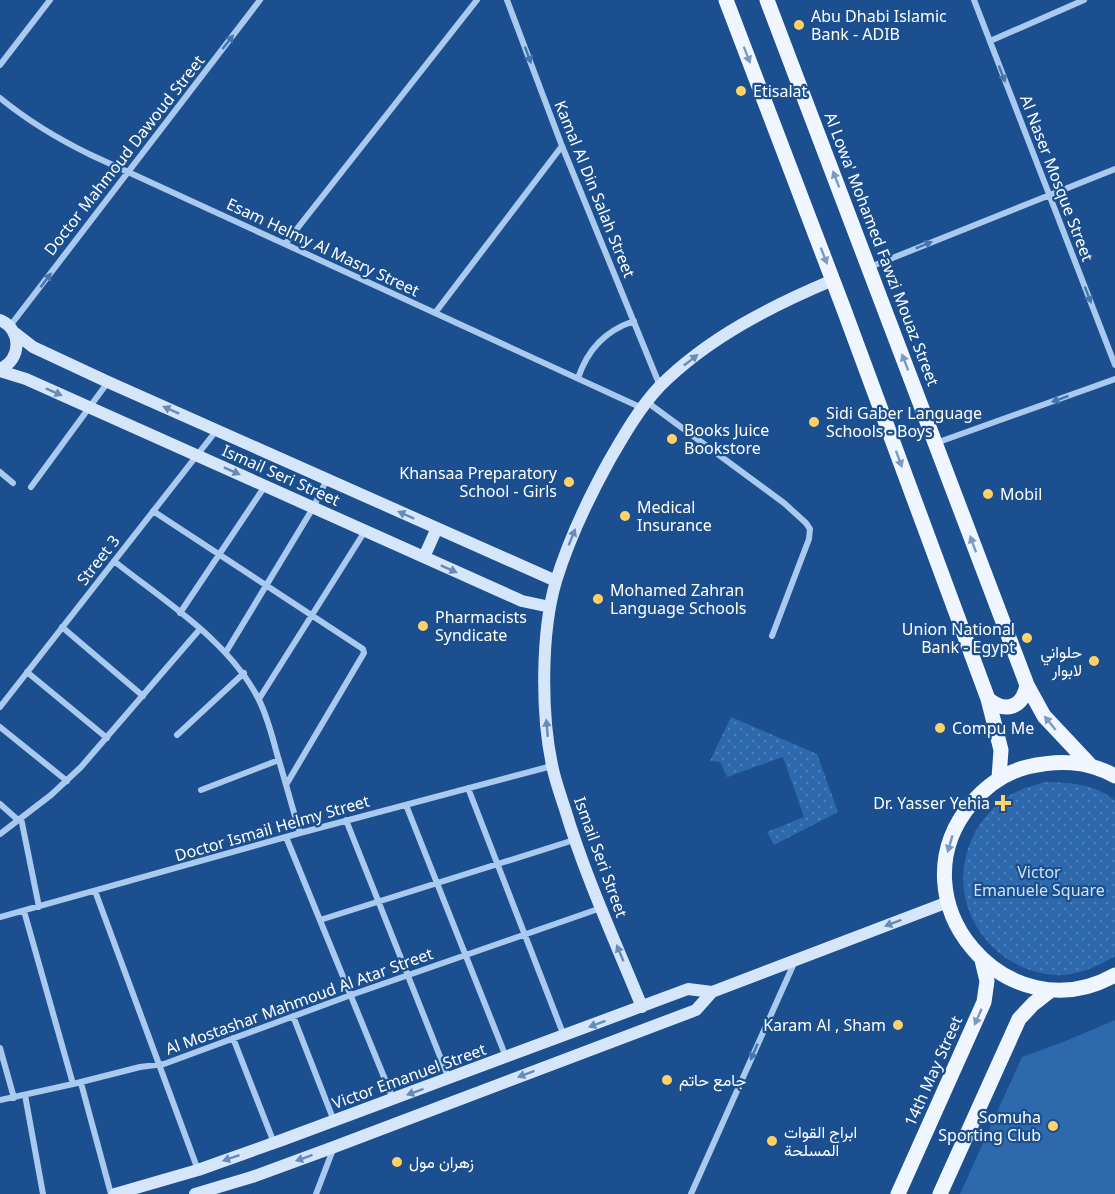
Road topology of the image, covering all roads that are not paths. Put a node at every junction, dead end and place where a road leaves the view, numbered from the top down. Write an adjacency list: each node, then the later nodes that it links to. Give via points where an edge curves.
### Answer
1 (50, 0): 10 (street)
2 (260, 0): 14 (street, Doctor Mahmoud Dawoud Street, one-way to 2)
3 (477, 0): 16 (street)
4 (507, 0): 12 (street, Kamal Al Din Salah Street, one-way to 12)
5 (726, 0): 18 (main road, one-way to 18)
6 (767, 0): 17 (main road, Al Lowa' Mohamed Fawzi Mouaz Street, one-way to 6)
7 (974, 0): 9 (street, Al Naser Mosque Street)
8 (1084, 0): 9 (street)
9 (990, 41): 15 (street, Al Naser Mosque Street, one-way to 15)
10 (0, 65)
11 (0, 98): 14 (street, Esam Helmy Al Masry Street, via 53,136)
12 (562, 146): 19 (street); 20 (street, Kamal Al Din Salah Street)
13 (1115, 169): 15 (street)
14 (127, 173): 16 (street, Esam Helmy Al Masry Street); 21 (street, Doctor Mahmoud Dawoud Street, one-way to 14)
15 (1049, 194): 17 (street, one-way to 15); 22 (street, Al Naser Mosque Street, one-way to 22)
16 (285, 244): 19 (street, Esam Helmy Al Masry Street)
17 (869, 267): 31 (main road, Al Lowa' Mohamed Fawzi Mouaz Street, one-way to 17)
18 (833, 280): 27 (street, Ismail Seri Street, one-way to 18, via 705,349 757,315); 59 (main road, one-way to 59)
19 (435, 313): 24 (street, Esam Helmy Al Masry Street)
20 (634, 321): 24 (street, via 614,329 598,342); 27 (street, Kamal Al Din Salah Street)
21 (8, 326): 23 (street, via 17,348 10,363); 26 (street, Ismail Seri Street, via 33,347)
22 (1115, 365)
23 (0, 370): 29 (street, Ismail Seri Street, one-way to 29)
24 (578, 378): 28 (street, Esam Helmy Al Masry Street)
25 (1115, 379): 31 (street, one-way to 31)
26 (108, 382): 29 (street); 30 (street, Ismail Seri Street, one-way to 26)
27 (660, 386): 28 (street, Ismail Seri Street)
28 (645, 405): 45 (street, Ismail Seri Street, one-way to 28, via 594,488); 52 (street, Esam Helmy Al Masry Street, via 784,503 810,529)
29 (89, 407): 32 (street, Ismail Seri Street); 37 (street)
30 (217, 430): 32 (street, Street 3); 34 (street, Ismail Seri Street)
31 (936, 443): 56 (main road, Al Lowa' Mohamed Fawzi Mouaz Street, one-way to 31)
32 (197, 455): 36 (street, Ismail Seri Street, one-way to 36); 39 (street, Street 3)
33 (0, 472): 35 (street)
34 (327, 479): 38 (street); 40 (street, Ismail Seri Street, one-way to 34)
35 (13, 483)
36 (265, 486): 38 (street, Ismail Seri Street); 42 (street)
37 (31, 487)
38 (313, 508): 41 (street, Ismail Seri Street); 46 (street)
39 (153, 511): 42 (street); 44 (street, Street 3)
40 (437, 528): 43 (street); 45 (street, Ismail Seri Street)
41 (365, 531): 43 (street, Ismail Seri Street); 49 (street)
42 (219, 554): 46 (street); 48 (street)
43 (424, 557): 47 (street, Ismail Seri Street, one-way to 47, via 529,604)
44 (114, 561): 48 (street); 50 (street, Street 3)
45 (556, 581): 47 (street, Ismail Seri Street)
46 (267, 585): 49 (street); 53 (street)
47 (550, 607): 66 (street, Ismail Seri Street, one-way to 47, via 545,690)
48 (180, 613): 51 (street)
49 (313, 615): 58 (street); 70 (street, via 364,651)
50 (62, 627): 54 (street, Street 3); 57 (street)
51 (200, 629): 53 (street); 57 (street)
52 (772, 636)
53 (226, 652): 55 (street)
54 (27, 672): 60 (street, Street 3); 63 (street)
55 (244, 673): 58 (street); 62 (street)
56 (1027, 685): 59 (main road, via 1026,694 1013,706 1004,708); 65 (main road, Al Lowa' Mohamed Fawzi Mouaz Street, one-way to 56, via 1044,716)
57 (143, 696): 63 (street)
58 (259, 699): 64 (street)
59 (988, 699): 68 (main road, via 1001,750)
60 (0, 707)
61 (0, 727): 69 (street)
62 (177, 735)
63 (107, 738): 69 (street)
64 (279, 760): 70 (street); 72 (street)
65 (1090, 765): 67 (main road); 68 (main road, via 1051,762)
66 (552, 766): 71 (street, Doctor Ismail Helmy Street); 80 (street, Ismail Seri Street)
67 (1115, 776)
68 (999, 778): 85 (main road, one-way to 85, via 980,793 953,833 945,867)
69 (67, 781): 75 (street)
70 (286, 785): 77 (street)
71 (468, 788): 74 (street, Doctor Ismail Helmy Street); 81 (street)
72 (201, 790)
73 (0, 804): 75 (street)
74 (406, 805): 76 (street, Doctor Ismail Helmy Street); 82 (street)
75 (20, 819): 78 (street); 86 (street)
76 (346, 820): 77 (street, Doctor Ismail Helmy Street); 84 (street)
77 (300, 833): 79 (street, Doctor Ismail Helmy Street)
78 (0, 834)
79 (286, 837): 83 (street, Doctor Ismail Helmy Street); 90 (street)
80 (574, 840): 81 (street); 87 (street, Ismail Seri Street)
81 (497, 864): 82 (street); 91 (street)
82 (437, 883): 84 (street); 92 (street)
83 (95, 891): 86 (street, Doctor Ismail Helmy Street); 106 (street)
84 (378, 902): 90 (street); 96 (street)
85 (948, 902): 93 (main road, via 955,924); 94 (street, Victor Emanuel Street, one-way to 94)
86 (39, 907): 88 (street, Doctor Ismail Helmy Street)
87 (601, 908): 91 (street, Al Mostashar Mahmoud Al Atar Street); 100 (street, Ismail Seri Street, one-way to 87)
88 (24, 911): 89 (street, Doctor Ismail Helmy Street); 108 (street)
89 (0, 917)
90 (320, 920): 99 (street)
91 (525, 935): 92 (street, Al Mostashar Mahmoud Al Atar Street); 102 (street)
92 (466, 955): 96 (street, Al Mostashar Mahmoud Al Atar Street); 105 (street)
93 (982, 960): 97 (main road, via 1020,984); 122 (main road, 14th May Street, one-way to 122, via 987,981 984,1002)
94 (795, 961): 98 (street, Victor Emanuel Street); 121 (street, one-way to 121)
95 (1115, 975): 97 (main road, via 1077,989)
96 (408, 976): 99 (street, Al Mostashar Mahmoud Al Atar Street); 107 (street)
97 (1052, 990): 123 (main road, via 1019,1020)
98 (712, 992): 100 (street, Victor Emanuel Street, via 688,989); 115 (street, Victor Emanuel Street, one-way to 115, via 696,1010)
99 (351, 994): 101 (street, Al Mostashar Mahmoud Al Atar Street); 112 (street)
100 (642, 1007): 102 (street, Victor Emanuel Street, one-way to 102)
101 (293, 1016): 103 (street, Al Mostashar Mahmoud Al Atar Street); 113 (street)
102 (564, 1036): 105 (street, Victor Emanuel Street)
103 (233, 1038): 106 (street, Al Mostashar Mahmoud Al Atar Street); 114 (street)
104 (0, 1048): 110 (street)
105 (507, 1057): 107 (street, Victor Emanuel Street)
106 (158, 1066): 108 (street, Al Mostashar Mahmoud Al Atar Street); 116 (street)
107 (449, 1079): 112 (street, Victor Emanuel Street, one-way to 112)
108 (77, 1083): 109 (street, Al Mostashar Mahmoud Al Atar Street); 118 (street)
109 (25, 1095): 110 (street, Al Mostashar Mahmoud Al Atar Street); 117 (street)
110 (14, 1098): 111 (street, Al Mostashar Mahmoud Al Atar Street)
111 (0, 1100)
112 (393, 1100): 113 (street, Victor Emanuel Street)
113 (334, 1121): 114 (street, Victor Emanuel Street)
114 (274, 1143): 116 (street, Victor Emanuel Street, one-way to 116)
115 (334, 1147): 119 (street, Victor Emanuel Street, one-way to 119); 120 (street)
116 (198, 1170): 118 (street, Victor Emanuel Street)
117 (42, 1194)
118 (113, 1194)
119 (195, 1194)
120 (316, 1194)
121 (691, 1194)
122 (898, 1194)
123 (940, 1194)

